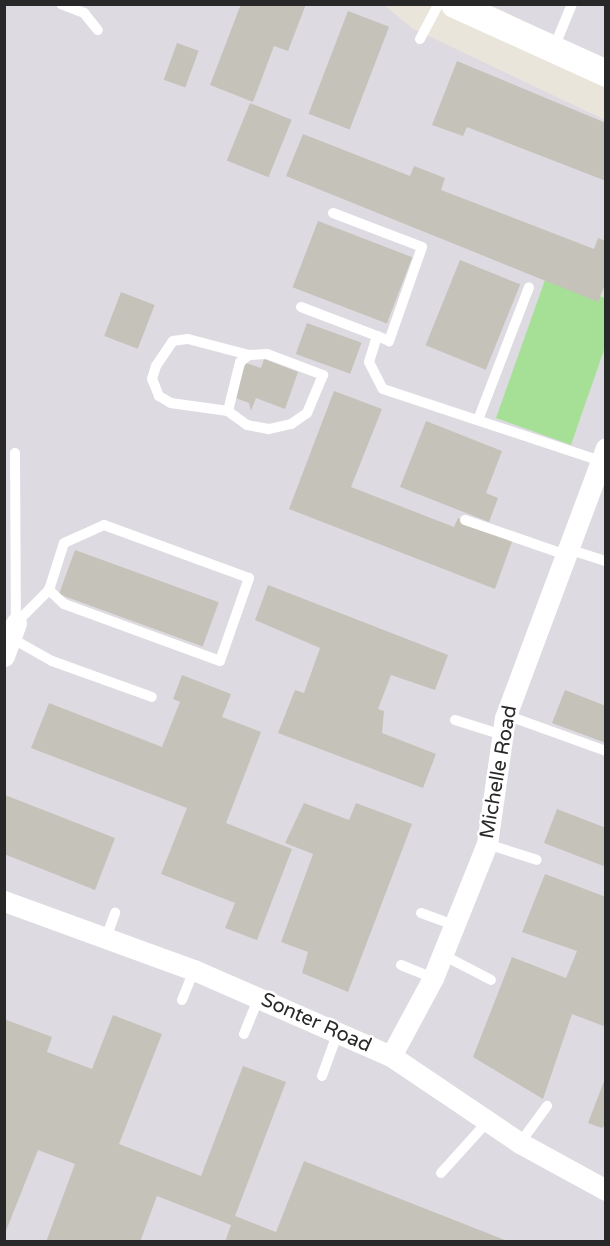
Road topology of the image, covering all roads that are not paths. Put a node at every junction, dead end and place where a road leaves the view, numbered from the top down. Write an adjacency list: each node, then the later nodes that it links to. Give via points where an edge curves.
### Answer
1 (61, 4): 5 (lane, via 84,13)
2 (439, 4): 6 (lane)
3 (454, 4): 7 (street)
4 (572, 4): 7 (lane)
5 (98, 30)
6 (420, 39)
7 (552, 53): 8 (street)
8 (606, 73)
9 (333, 213): 12 (lane, via 422,247 389,341)
10 (529, 287): 15 (lane)
11 (301, 307): 12 (lane)
12 (376, 336): 15 (lane, via 369,362 383,389)
13 (249, 355): 14 (lane, via 240,362); 14 (lane, via 267,354 323,375 307,413 291,424 269,429 248,425); 14 (lane, via 188,339 173,341 156,366 152,379 159,396 171,403)
14 (228, 411)
15 (478, 420): 17 (lane)
16 (15, 453): 22 (lane)
17 (603, 461): 19 (street, Michelle Road)
18 (465, 520): 19 (lane)
19 (567, 552): 20 (lane); 25 (street, Michelle Road)
20 (606, 561)
21 (49, 590): 21 (lane, via 64,543 104,525 249,578 220,661 64,604); 22 (lane)
22 (10, 639): 23 (lane, via 52,661)
23 (152, 697)
24 (455, 720): 25 (lane)
25 (504, 725): 26 (lane); 27 (street, Michelle Road)
26 (606, 751)
27 (487, 844): 28 (lane); 32 (street, Michelle Road)
28 (537, 860)
29 (4, 901): 33 (street, Sonter Road)
30 (115, 913): 33 (lane)
31 (421, 913): 32 (lane)
32 (456, 926): 34 (street, Michelle Road)
33 (106, 938): 36 (street, Sonter Road)
34 (443, 955): 37 (street, Michelle Road); 38 (lane)
35 (401, 966): 37 (lane)
36 (194, 970): 39 (street, Sonter Road); 40 (lane)
37 (433, 978): 43 (street, Michelle Road)
38 (491, 980)
39 (259, 997): 41 (street, Sonter Road); 42 (lane)
40 (182, 1000)
41 (338, 1032): 43 (street, Sonter Road); 44 (lane)
42 (244, 1034)
43 (391, 1056): 46 (street, Sonter Road)
44 (322, 1076)
45 (547, 1106): 47 (lane)
46 (488, 1121): 47 (street, Sonter Road); 48 (lane)
47 (520, 1143): 49 (street, Sonter Road)
48 (441, 1173)
49 (606, 1190)

